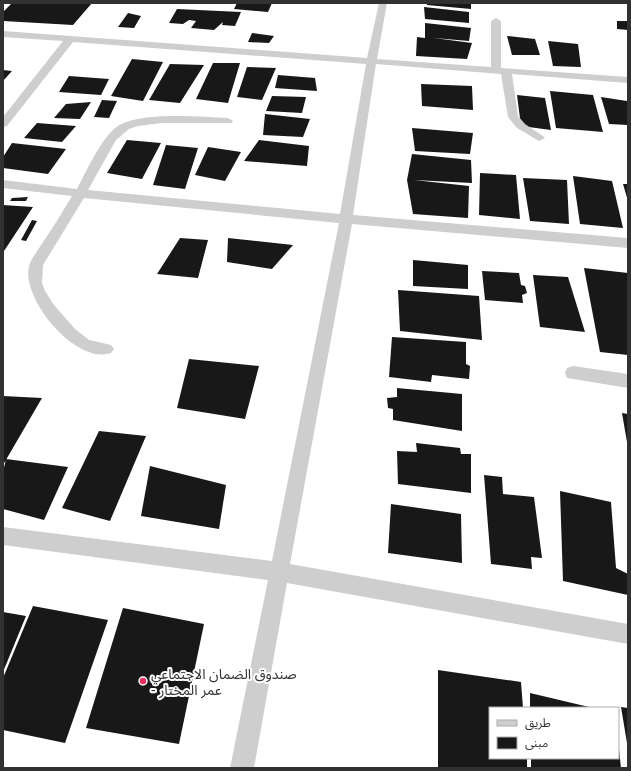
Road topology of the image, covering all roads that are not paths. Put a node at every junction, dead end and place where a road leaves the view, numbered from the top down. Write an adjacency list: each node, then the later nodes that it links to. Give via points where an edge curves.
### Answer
1 (383, 3): 5 (street)
2 (496, 21): 6 (street)
3 (3, 34): 4 (street)
4 (70, 39): 5 (street); 9 (street)
5 (371, 62): 6 (street); 13 (street)
6 (501, 70): 7 (street); 10 (street, via 513,116 521,126)
7 (628, 80)
8 (228, 121): 12 (street, via 148,121 128,125 111,139)
9 (3, 124)
10 (540, 138)
11 (3, 184): 12 (street)
12 (80, 194): 13 (street); 15 (street, via 36,264 34,276 43,300 69,335 82,344)
13 (346, 219): 14 (street); 19 (street)
14 (628, 243)
15 (106, 349)
16 (573, 373): 17 (street)
17 (628, 381)
18 (3, 536): 19 (street)
19 (280, 572): 20 (street); 21 (street)
20 (628, 634)
21 (242, 768)

